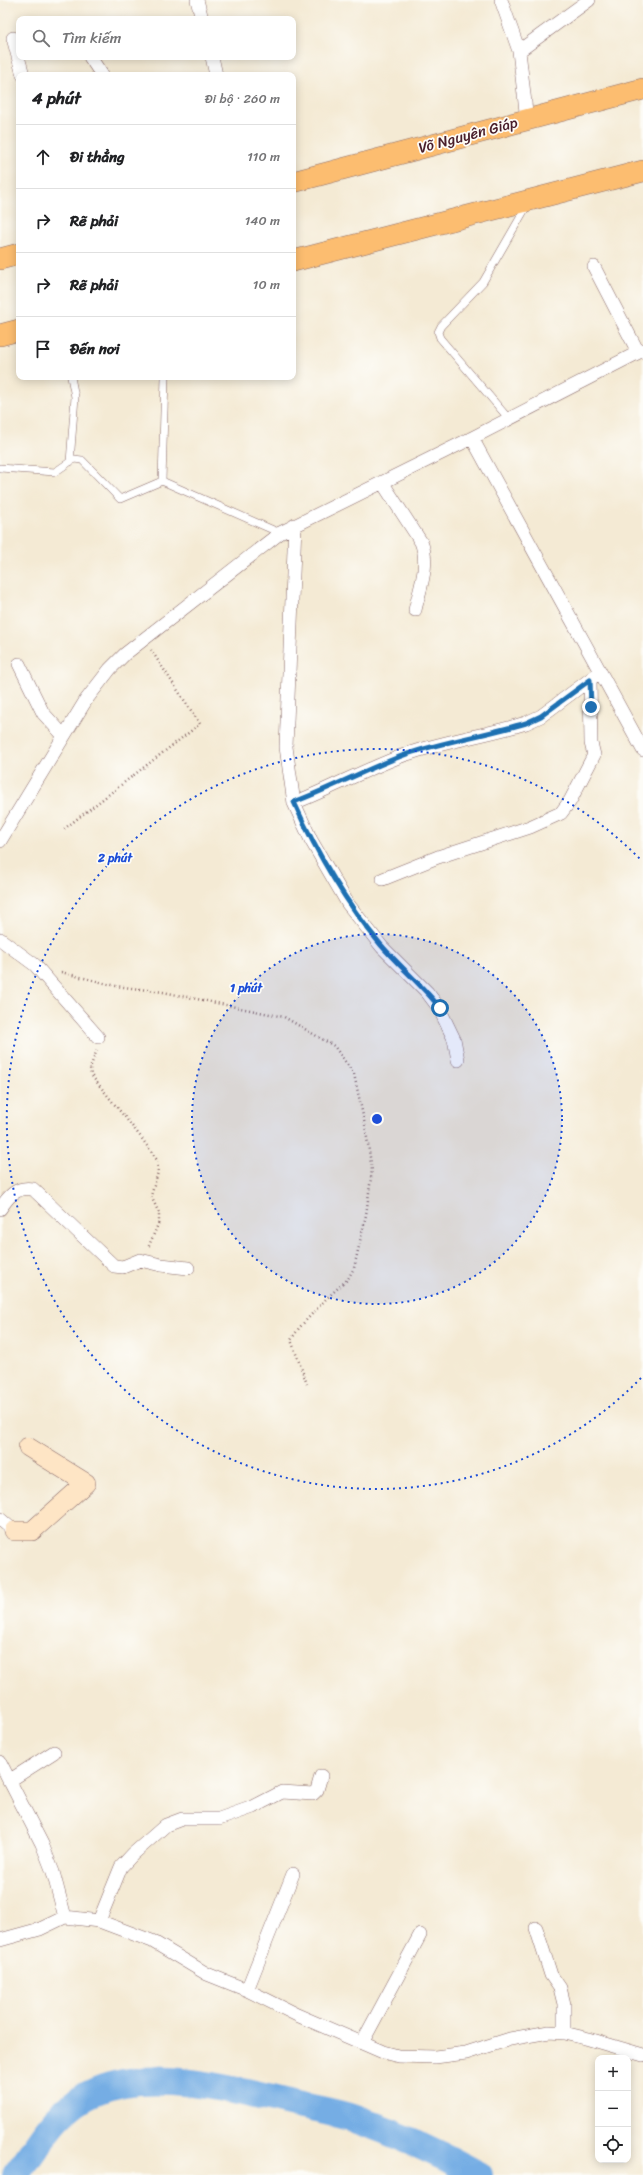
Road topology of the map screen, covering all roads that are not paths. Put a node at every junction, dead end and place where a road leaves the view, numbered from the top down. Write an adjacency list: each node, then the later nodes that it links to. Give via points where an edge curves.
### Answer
1 (197, 0): 4 (street)
2 (501, 0): 7 (street)
3 (589, 0): 7 (street)
4 (201, 16)
5 (13, 38): 6 (street)
6 (16, 48)
7 (520, 51): 15 (street)
8 (20, 60): 11 (street)
9 (92, 60): 12 (street)
10 (213, 60): 13 (street)
11 (23, 72)
12 (100, 72)
13 (215, 72)
14 (643, 90): 15 (main road, Võ Nguyên Giáp)
15 (527, 120): 17 (main road, Võ Nguyên Giáp)
16 (643, 170): 18 (main road)
17 (296, 181)
18 (531, 200): 21 (main road); 28 (lane, via 492,269 438,332 440,338)
19 (16, 255): 20 (main road)
20 (0, 259)
21 (296, 260)
22 (594, 267): 25 (street)
23 (16, 331): 24 (main road)
24 (0, 335)
25 (641, 351): 28 (street)
26 (72, 380): 30 (lane, via 75,397)
27 (165, 380): 32 (lane)
28 (509, 419): 29 (street)
29 (472, 438): 33 (street); 38 (street)
30 (70, 462): 31 (lane, via 55,472); 32 (lane, via 74,459 82,460 120,499)
31 (0, 468)
32 (162, 481): 35 (lane)
33 (382, 482): 34 (street); 36 (street, via 421,542 425,554)
34 (295, 525): 35 (street); 41 (street, via 286,747)
35 (280, 532): 39 (street, via 115,664 97,684)
36 (415, 610)
37 (19, 664): 39 (street, via 43,713)
38 (595, 676): 40 (street); 41 (street, via 541,716 526,723 408,754); 43 (street, via 591,743 594,755 561,813 530,827 438,857)
39 (64, 736): 42 (street)
40 (643, 750)
41 (294, 802): 46 (street, via 311,840 348,904 382,947 440,1008 454,1039)
42 (0, 841)
43 (383, 879)
44 (0, 939): 45 (street, via 35,966)
45 (98, 1037)
46 (458, 1060)
47 (0, 1209): 48 (street, via 16,1191 33,1189 114,1266 123,1267 140,1260)
48 (188, 1268)
49 (28, 1447): 50 (main road, via 86,1483 32,1531)
50 (7, 1525)
51 (54, 1752): 54 (street)
52 (0, 1762): 54 (street)
53 (321, 1776): 57 (street, via 317,1790 313,1794 282,1792 253,1807 220,1819 182,1819 166,1825 121,1867)
54 (9, 1780): 56 (street, via 42,1844 53,1872)
55 (293, 1874): 61 (street)
56 (65, 1917): 57 (street); 60 (street, via 40,1929)
57 (99, 1921): 61 (street, via 152,1941 207,1974)
58 (536, 1928): 62 (street, via 551,1975 560,1988 564,2004)
59 (420, 1935): 63 (street)
60 (0, 1940)
61 (247, 1990): 63 (street)
62 (564, 2033): 63 (street, via 529,2035 466,2052 435,2057 398,2056); 64 (street)
63 (362, 2043)
64 (643, 2055)

